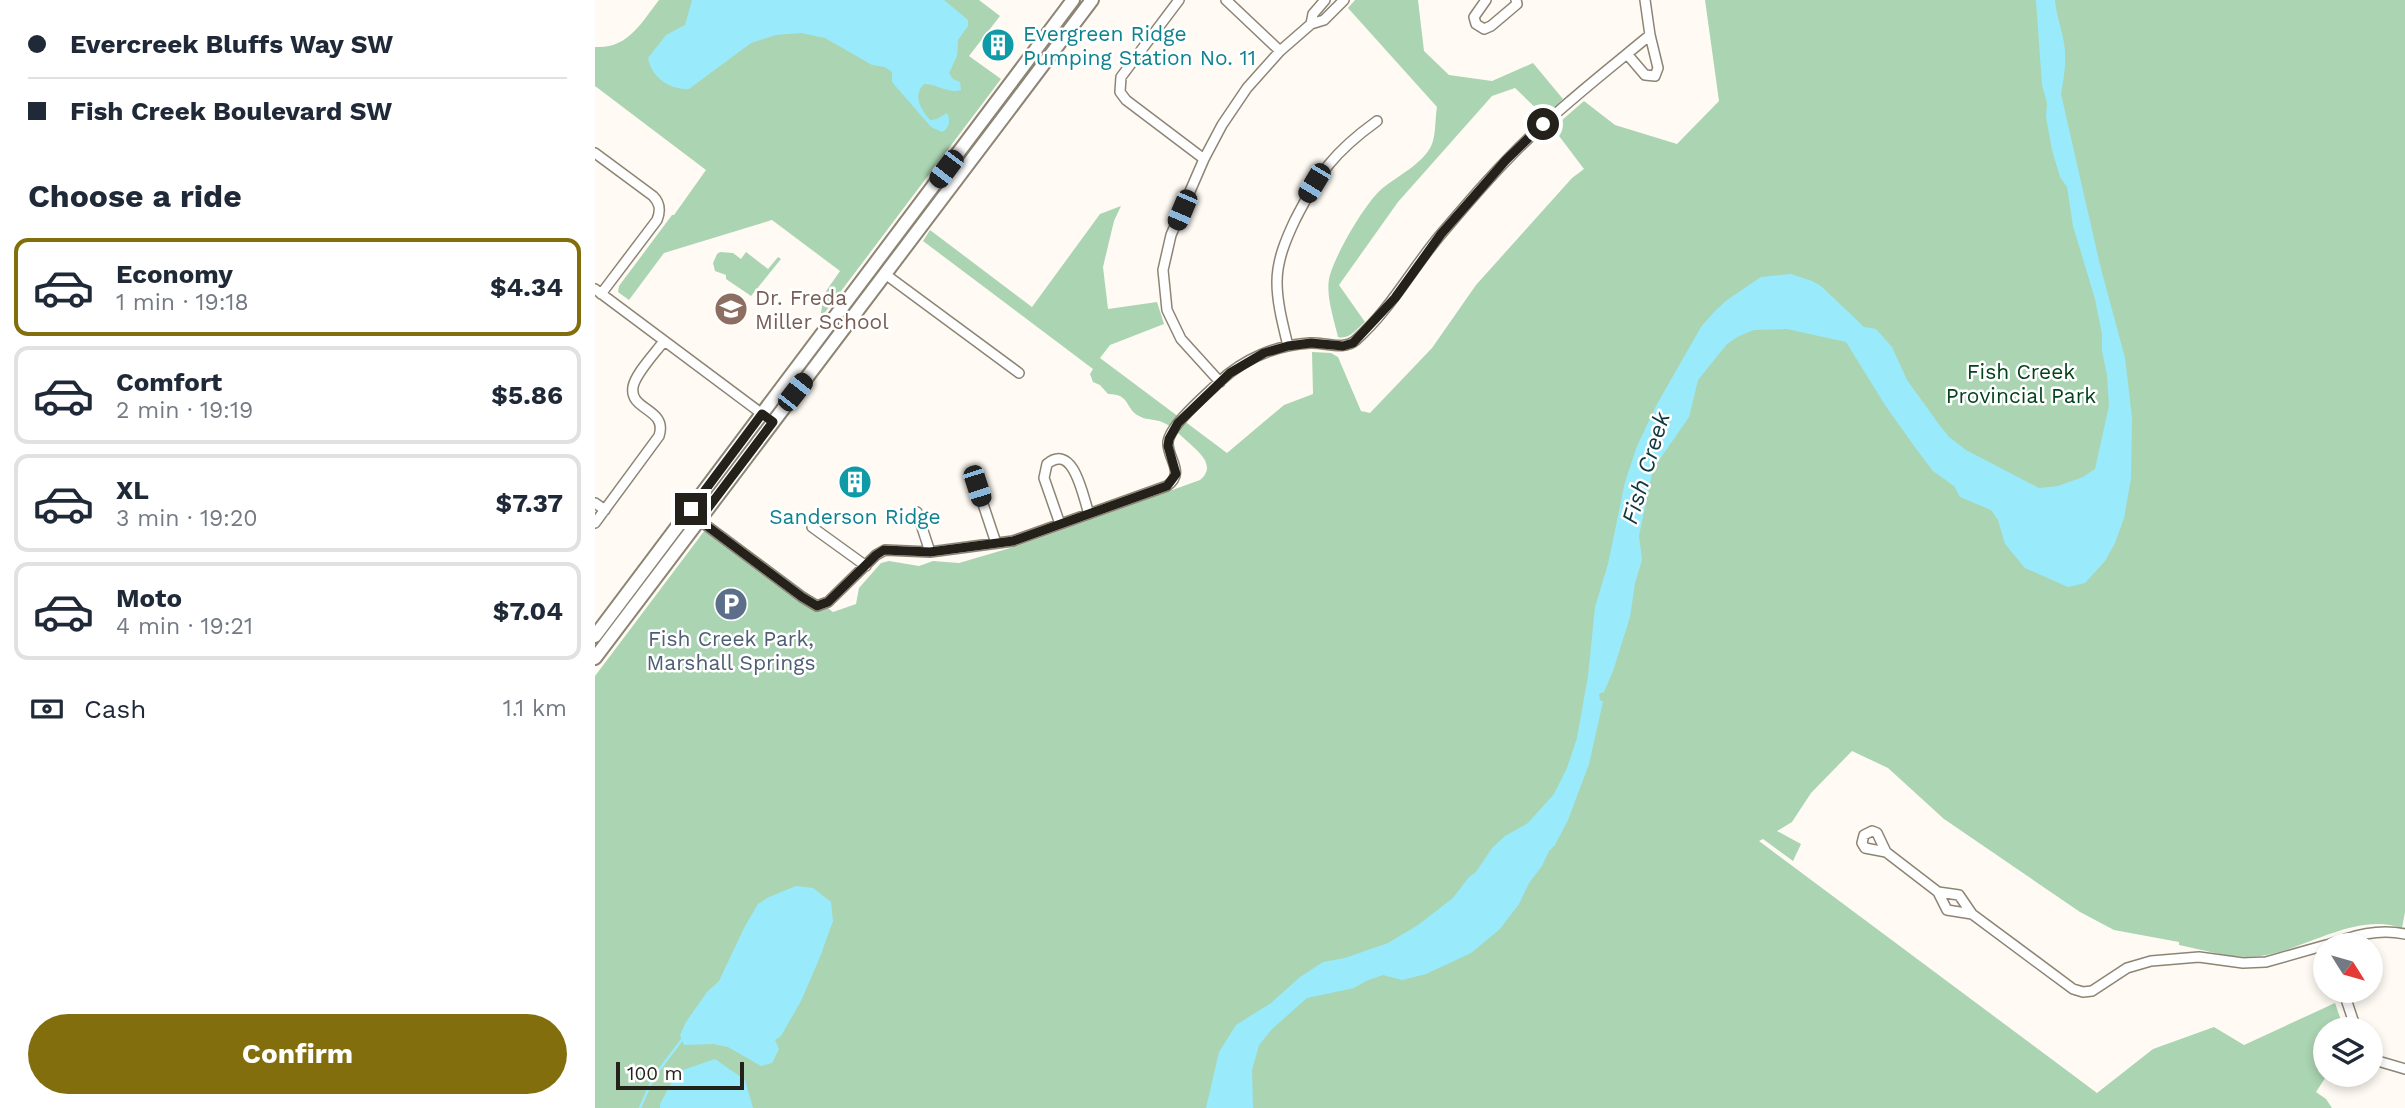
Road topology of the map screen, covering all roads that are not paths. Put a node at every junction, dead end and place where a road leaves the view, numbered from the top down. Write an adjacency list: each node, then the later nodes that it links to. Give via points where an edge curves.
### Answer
1 (1073, 0): 15 (main road)
2 (1092, 0): 16 (main road)
3 (1179, 0): 18 (street, via 1121,77 1119,90)
4 (1226, 0): 12 (street)
5 (1325, 0): 10 (street)
6 (1343, 0): 10 (street, via 1324,20)
7 (1486, 0): 8 (street, via 1474,17 1484,29 1517,4)
8 (1516, 0)
9 (1645, 0): 11 (street)
10 (1311, 24): 12 (street)
11 (1650, 35): 13 (street); 13 (street, via 1658,68 1655,76 1645,75)
12 (1280, 51): 18 (street, via 1232,110)
13 (1627, 54): 22 (street, via 1506,160 1355,341 1343,346)
14 (1377, 121): 22 (street, via 1322,171 1283,244 1276,280)
15 (978, 127): 16 (street); 25 (main road)
16 (989, 135): 19 (main road)
17 (595, 153): 20 (street, via 653,196 660,211)
18 (1204, 159): 24 (street, via 1171,235 1164,258 1164,289 1167,310 1181,339)
19 (885, 274): 23 (street); 25 (main road)
20 (598, 291): 21 (street)
21 (664, 341): 25 (street); 28 (street, via 633,386 635,399 659,420 659,436)
22 (1288, 346): 24 (street, via 1247,361)
23 (1020, 373)
24 (1220, 382): 30 (street, via 1178,423 1169,439 1176,470 1171,483)
25 (767, 418): 31 (main road); 38 (main road)
26 (977, 486): 35 (street)
27 (595, 503): 28 (street)
28 (605, 510): 32 (street)
29 (917, 512): 36 (street)
30 (1089, 514): 33 (street); 33 (street, via 1072,466 1056,458 1047,464 1044,478)
31 (699, 520): 37 (street, via 817,606 828,602); 39 (main road)
32 (595, 523)
33 (1060, 524): 35 (street)
34 (812, 527): 37 (street)
35 (996, 543): 36 (street)
36 (930, 552): 37 (street, via 884,550)
37 (866, 566)
38 (595, 636)
39 (595, 658)
40 (1886, 852): 41 (street)
41 (1938, 892): 42 (street, via 1959,895); 42 (street, via 1948,910)
42 (1972, 914): 45 (street, via 2083,992 2127,968 2151,961 2199,957 2266,962)
43 (2364, 933): 44 (street)
44 (2405, 934)
45 (2313, 949)
46 (2383, 1063): 47 (street)
47 (2405, 1069)

